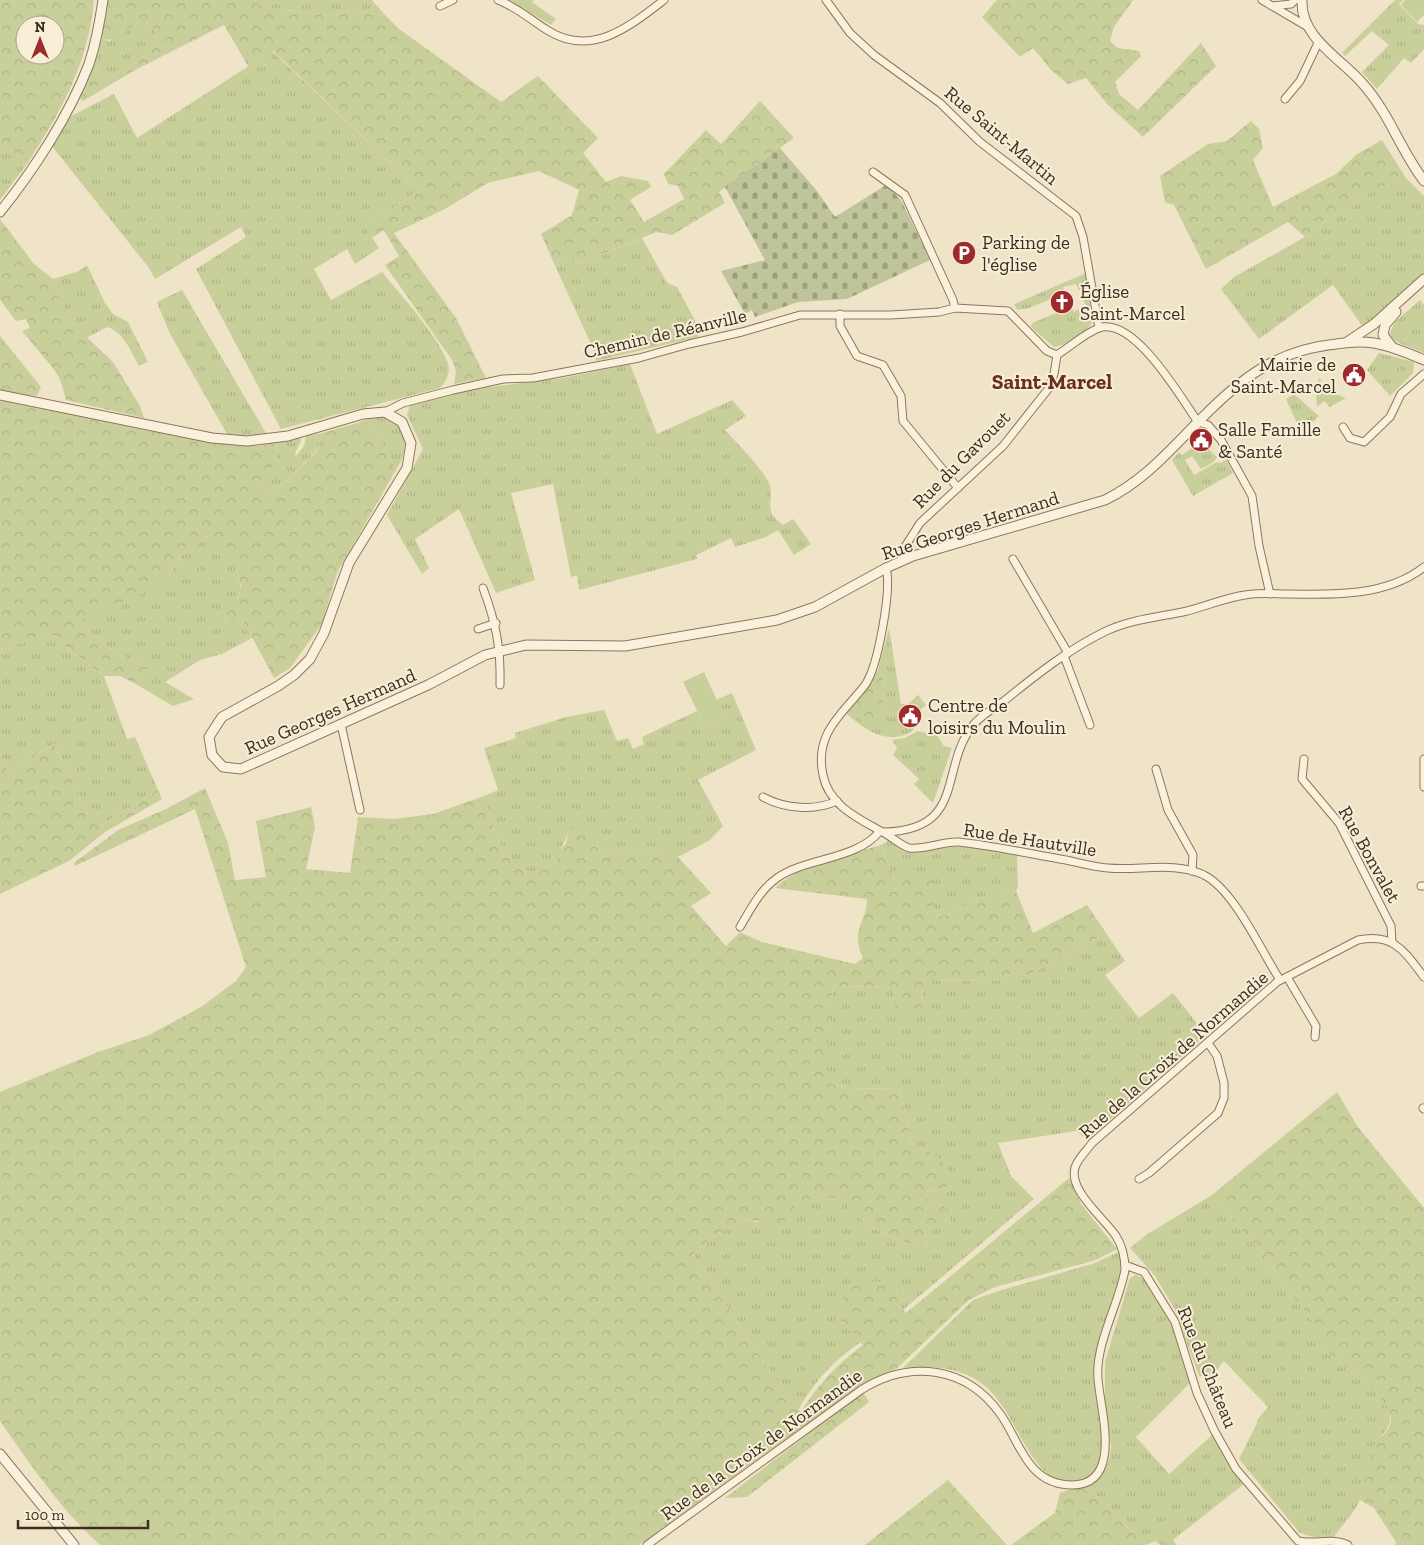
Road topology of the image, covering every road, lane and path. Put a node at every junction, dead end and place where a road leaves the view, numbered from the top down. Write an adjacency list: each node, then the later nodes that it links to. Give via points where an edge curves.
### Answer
1 (103, 0): 16 (street, via 91,56 71,105)
2 (453, 0): 9 (street)
3 (498, 0): 4 (street, via 513,6 548,31 580,43 623,29)
4 (664, 0)
5 (826, 0): 22 (street, Rue Saint-Martin, via 850,32 874,55 940,103 980,142 1076,216 1083,237)
6 (1262, 0): 10 (street)
7 (1295, 0): 10 (street, via 1291,4)
8 (1302, 0): 11 (street)
9 (440, 6)
10 (1270, 6): 11 (street)
11 (1309, 28): 12 (street)
12 (1319, 41): 13 (street, via 1300,82); 15 (street, via 1364,84)
13 (1285, 99)
14 (873, 172): 19 (street, via 904,195)
15 (1424, 181)
16 (0, 212)
17 (1424, 279): 21 (street)
18 (1424, 287): 25 (street, via 1385,325 1383,335)
19 (955, 308): 20 (street, Chemin de Réanville, via 939,312); 26 (street, Chemin de Réanville, via 1008,311 1046,351)
20 (840, 314): 30 (street, Chemin de Réanville, via 800,315 639,358 534,378 503,379 403,403); 33 (street, via 840,326 857,356 883,365 901,396 903,421)
21 (1374, 324): 23 (street); 24 (street)
22 (1099, 328): 26 (street); 31 (street, via 1121,330 1135,340 1153,358)
23 (1345, 342): 24 (street, Rue Georges Hermand); 31 (street, Rue Georges Hermand, via 1308,347 1274,360 1252,373)
24 (1372, 342): 25 (street, Rue Georges Hermand)
25 (1392, 347): 27 (street, Rue Georges Hermand)
26 (1057, 355): 33 (street, Rue du Gavouet, via 1049,388 1003,446)
27 (1424, 360)
28 (1424, 374): 32 (street, via 1402,394 1390,417 1364,442 1350,438)
29 (0, 396): 30 (street, via 212,438 247,441 288,436 363,414)
30 (385, 412): 45 (street, Rue Georges Hermand, via 402,422 411,443 407,468 349,563 324,633 310,659 294,675 222,717 209,737 212,755 223,767 241,769)
31 (1198, 422): 35 (street, Rue Georges Hermand, via 1161,462 1127,489 1105,500); 39 (street, via 1208,425 1221,440 1252,496)
32 (1343, 427)
33 (958, 488): 35 (street, Rue du Gavouet, via 920,524 902,553)
34 (1013, 559): 43 (street)
35 (903, 561): 37 (street, Rue Georges Hermand)
36 (1424, 567): 39 (street, via 1381,589 1304,595)
37 (886, 568): 42 (street, Rue Georges Hermand, via 815,607 777,620 625,646 534,644); 52 (street, Rue de Hautville, via 888,592 871,672 866,684 838,715 824,745 823,776)
38 (483, 588): 40 (street)
39 (1270, 594): 43 (street, via 1246,594 1128,622)
40 (496, 623): 41 (street); 42 (street)
41 (478, 630)
42 (501, 651): 44 (street); 45 (street, Rue Georges Hermand, via 485,655)
43 (1066, 654): 46 (street); 54 (street, via 975,724 966,738 939,812 898,832)
44 (500, 685)
45 (341, 724): 53 (street)
46 (1090, 725)
47 (1304, 759): 57 (street, Rue Bonvalet, via 1302,779 1338,823 1391,926)
48 (1424, 759): 50 (street)
49 (1156, 769): 55 (street, via 1168,810 1193,856)
50 (1424, 787)
51 (763, 797): 52 (street, via 774,803 811,808)
52 (837, 800): 54 (street, Rue de Hautville, via 852,815)
53 (360, 810)
54 (882, 832): 55 (street, Rue de Hautville, via 908,848 957,842 1108,868); 56 (street, via 858,848 812,862 777,878 762,892)
55 (1192, 871): 59 (street, Rue de Hautville, via 1219,884)
56 (740, 927)
57 (1392, 942): 58 (street, via 1404,950); 59 (street, Rue de la Croix de Normandie, via 1372,937 1358,940)
58 (1424, 977)
59 (1284, 979): 60 (street, Rue de Hautville, via 1316,1026); 61 (street, Rue de la Croix de Normandie)
60 (1315, 1037)
61 (1208, 1043): 62 (street, via 1224,1082 1224,1098 1218,1113); 63 (street, Rue de la Croix de Normandie, via 1092,1143 1076,1165 1075,1181 1082,1195 1117,1237)
62 (1138, 1179)
63 (1125, 1265): 65 (street, Rue du Château, via 1144,1272 1175,1322 1197,1393 1236,1468 1266,1506); 67 (street, Rue de la Croix de Normandie, via 1123,1283 1097,1369 1106,1444 1103,1464 1092,1478 1076,1485 1061,1485 1048,1480 1034,1469 989,1398 965,1381 932,1372 896,1374 861,1390)
64 (0, 1454): 66 (street)
65 (1303, 1544): 68 (street, Rue du Château, via 1342,1541)
66 (74, 1545)
67 (647, 1545)
68 (1348, 1545)

